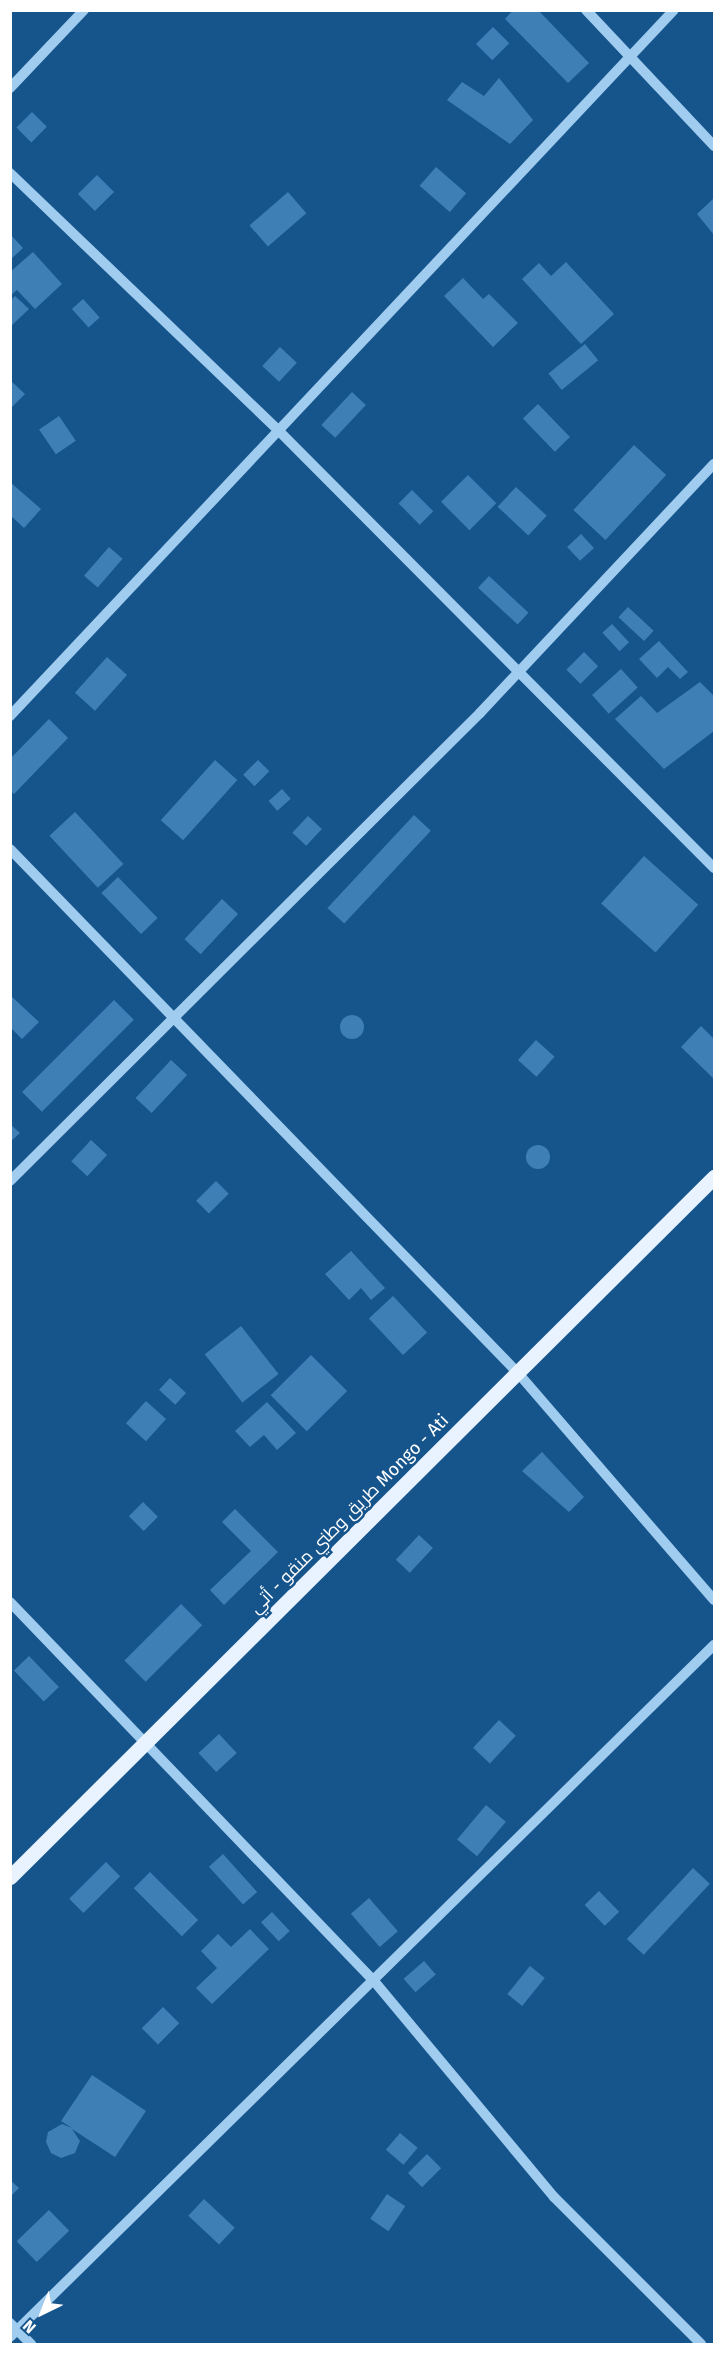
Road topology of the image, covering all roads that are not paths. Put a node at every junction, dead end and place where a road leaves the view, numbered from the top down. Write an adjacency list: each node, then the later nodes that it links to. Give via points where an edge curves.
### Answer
1 (84, 10): 5 (street)
2 (586, 10): 4 (street)
3 (674, 10): 4 (street)
4 (632, 57): 6 (street); 8 (street)
5 (10, 88)
6 (714, 146)
7 (10, 172): 8 (street)
8 (279, 431): 10 (street); 11 (street)
9 (714, 464): 10 (street)
10 (520, 670): 13 (street); 14 (street)
11 (10, 716)
12 (10, 849): 14 (street)
13 (714, 868)
14 (177, 1017): 16 (street); 17 (street)
15 (714, 1177): 17 (main road, طريق وطني منقو - أتي Mongo - Ati)
16 (10, 1181)
17 (518, 1373): 18 (street); 21 (main road, طريق وطني منقو - أتي Mongo - Ati)
18 (714, 1600)
19 (10, 1602): 21 (street)
20 (714, 1645): 23 (street)
21 (149, 1742): 22 (main road, طريق وطني منقو - أتي Mongo - Ati); 23 (street)
22 (10, 1877)
23 (374, 1981): 24 (street); 26 (street, via 554,2197)
24 (13, 2330): 25 (street)
25 (31, 2344)
26 (701, 2344)

